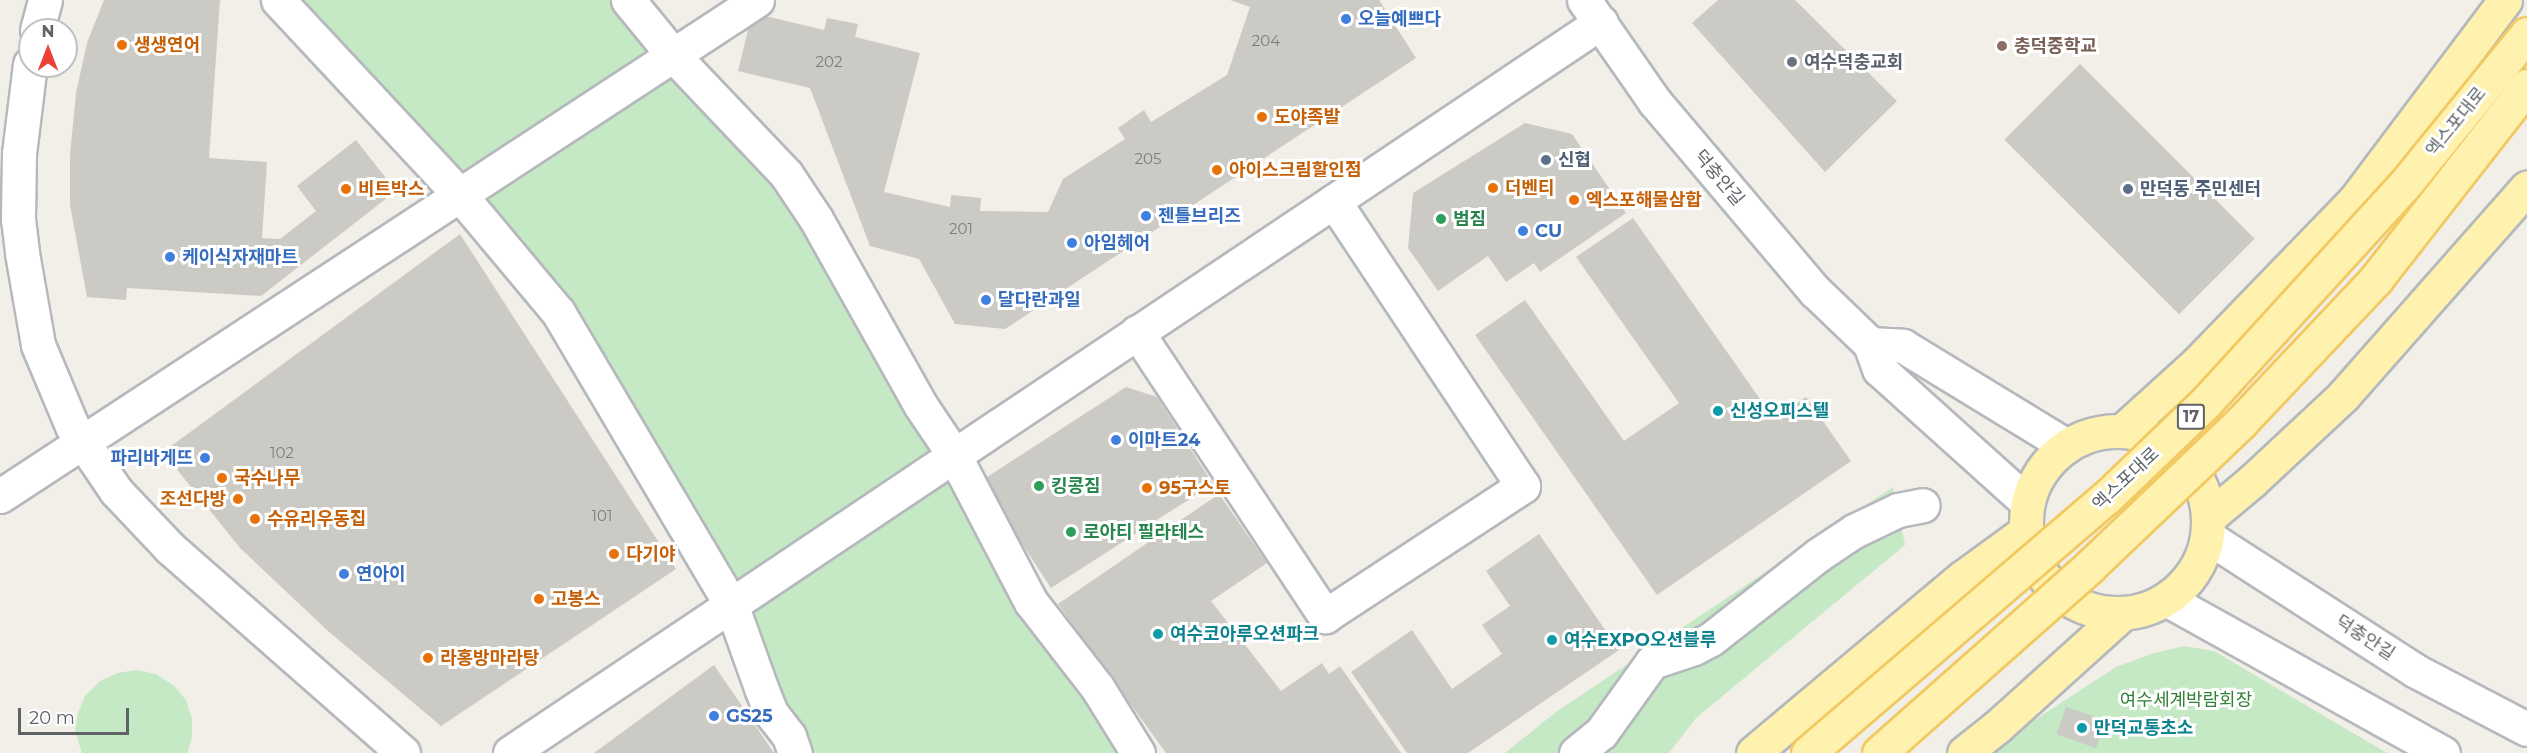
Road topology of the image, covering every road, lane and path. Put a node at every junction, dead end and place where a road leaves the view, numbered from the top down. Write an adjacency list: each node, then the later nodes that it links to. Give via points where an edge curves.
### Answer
1 (45, 0): 7 (street)
2 (278, 0): 13 (street)
3 (628, 0): 9 (street)
4 (757, 0): 9 (street)
5 (2505, 0): 17 (main road, via 2355,200 2197,363)
6 (1592, 11): 14 (street); 16 (street, 덕충안길, via 1655,102 1815,291)
7 (40, 18)
8 (2527, 34): 36 (main road, 엑스포대로 / 17, bridge, via 2406,184 2206,402 2108,497)
9 (673, 55): 13 (street); 20 (street, via 786,174)
10 (28, 78): 18 (street, via 19,154 22,253 38,345 59,399)
11 (2527, 86): 37 (main road, 엑스포대로 / 17, bridge, via 2376,279 2241,422 2090,566)
12 (2527, 187): 24 (main road, via 2343,396)
13 (460, 195): 18 (street); 26 (street, via 558,312)
14 (1334, 201): 15 (street); 15 (street, via 1523,486 1325,616)
15 (1137, 333): 20 (street)
16 (1870, 344): 19 (street, via 1903,346); 23 (street, 덕충안길, via 1879,369)
17 (2122, 431): 19 (main road, via 2089,436); 24 (main road, via 2159,441 2179,455 2194,473 2204,495)
18 (82, 442): 21 (street); 30 (street, via 116,490 170,548)
19 (2067, 446): 23 (main road, via 2036,481)
20 (954, 456): 26 (street); 33 (street, via 1031,603 1097,687)
21 (0, 496)
22 (1923, 505): 34 (street, via 1898,510 1854,531 1710,639 1652,662 1601,733)
23 (2027, 517): 27 (main road, via 2030,550 2040,572 2056,590 2076,603); 35 (main road, via 1963,577)
24 (2208, 527): 25 (main road, via 2198,564 2185,584); 28 (street, 덕충안길, via 2414,670)
25 (2166, 599): 27 (main road); 29 (street)
26 (731, 604): 31 (street); 32 (street, via 771,713 789,736)
27 (2122, 614): 38 (main road)
28 (2527, 729)
29 (2438, 752)
30 (403, 753)
31 (510, 753)
32 (795, 753)
33 (1138, 753)
34 (1576, 753)
35 (1754, 753)
36 (1808, 753)
37 (1879, 753)
38 (1964, 753)

